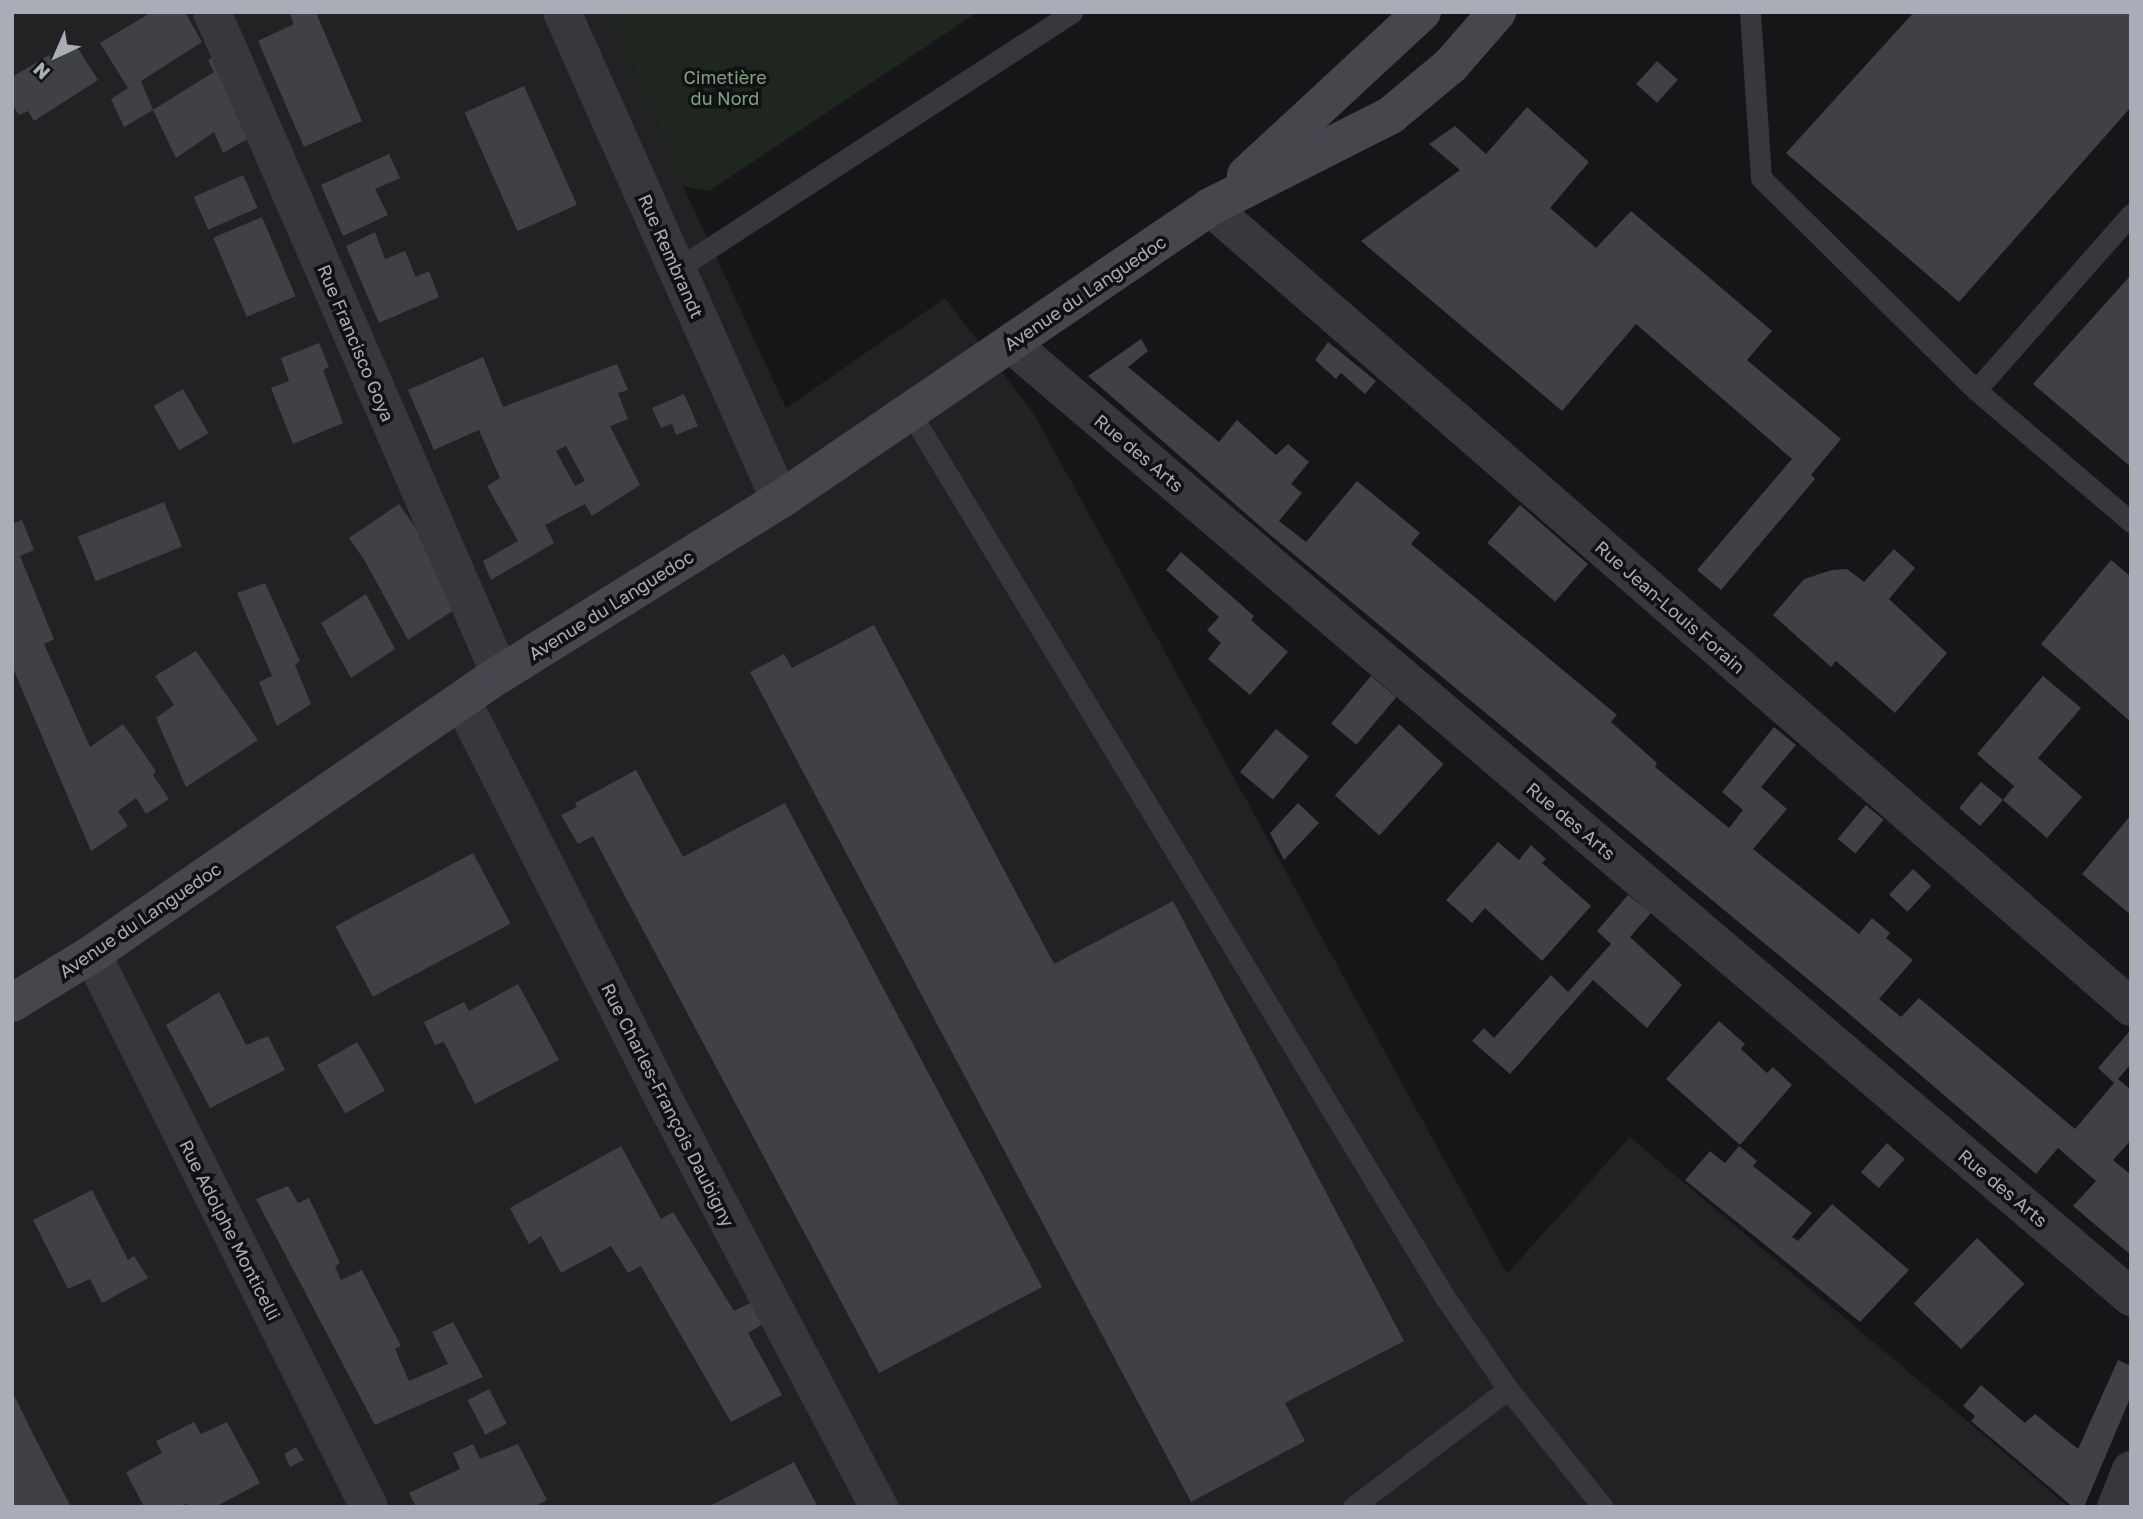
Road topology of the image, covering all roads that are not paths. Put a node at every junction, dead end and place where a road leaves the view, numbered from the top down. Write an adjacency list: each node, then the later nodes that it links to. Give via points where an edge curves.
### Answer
1 (212, 12): 15 (street, Rue Francisco Goya)
2 (562, 12): 9 (street, Rue Rembrandt)
3 (1072, 12): 9 (lane)
4 (1422, 12): 7 (main road, Avenue du Languedoc)
5 (1497, 12): 7 (main road, Avenue du Languedoc, via 1451,65 1391,115)
6 (1750, 12): 11 (lane, via 1761,178)
7 (1210, 207): 10 (main road, Avenue du Languedoc); 19 (street, Rue Jean-Louis Forain)
8 (2131, 214): 11 (lane)
9 (677, 269): 13 (street, Rue Rembrandt)
10 (1011, 344): 12 (main road, Avenue du Languedoc); 20 (street, Rue des Arts)
11 (1976, 390): 14 (lane)
12 (909, 412): 13 (main road, Avenue du Languedoc); 21 (lane, via 1444,1296)
13 (780, 500): 15 (main road, Avenue du Languedoc)
14 (2131, 522)
15 (500, 674): 16 (main road, Avenue du Languedoc)
16 (462, 701): 17 (main road, Avenue du Languedoc); 24 (street, Rue Charles-François Daubigny)
17 (92, 954): 18 (main road, Avenue du Languedoc); 23 (street, Rue Adolphe Monticelli)
18 (12, 1003)
19 (2131, 1007)
20 (2131, 1297)
21 (1508, 1389): 25 (lane); 26 (lane)
22 (2131, 1470): 27 (street)
23 (369, 1507)
24 (878, 1507)
25 (1353, 1507)
26 (1603, 1507)
27 (2116, 1507)

